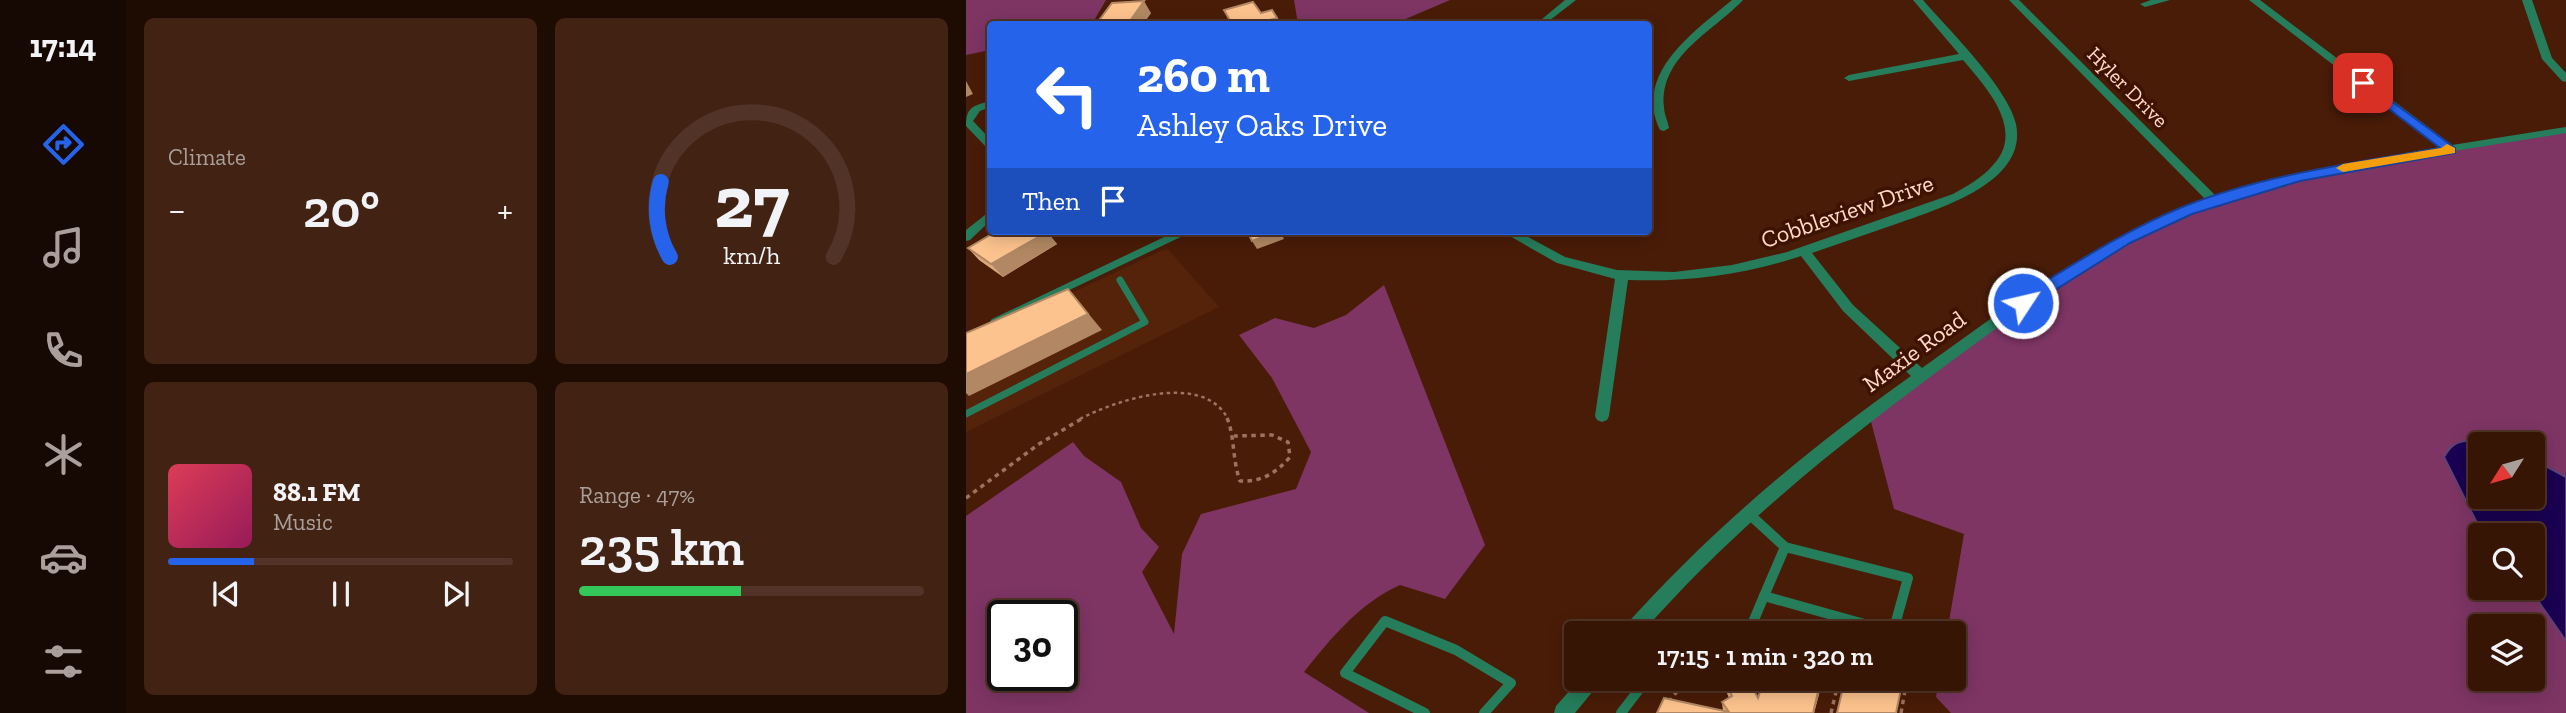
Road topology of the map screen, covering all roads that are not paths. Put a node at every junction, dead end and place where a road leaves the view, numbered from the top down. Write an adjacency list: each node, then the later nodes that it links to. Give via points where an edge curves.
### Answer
1 (1571, 0): 9 (street)
2 (1738, 0): 14 (street, via 1667,66 1657,88 1656,105)
3 (1918, 0): 10 (street, Cobbleview Drive)
4 (2014, 0): 18 (street, Hyler Drive)
5 (2165, 0): 8 (street)
6 (2253, 0): 17 (street)
7 (2527, 0): 12 (street, via 2547,59)
8 (2145, 4)
9 (1543, 21)
10 (1966, 56): 11 (street); 23 (street, Cobbleview Drive, via 2009,115 2011,141 2003,162 1980,184 1956,197)
11 (1849, 78)
12 (2566, 79)
13 (987, 105): 16 (street, via 975,109 967,121)
14 (1664, 128)
15 (2566, 130): 17 (street, Maxie Road)
16 (985, 131)
17 (2451, 150): 18 (street, Maxie Road, via 2299,177)
18 (2214, 201): 27 (street, Maxie Road, via 2157,223 2089,260)
19 (987, 218): 22 (street)
20 (1175, 235): 26 (lane)
21 (1514, 235): 24 (street, Cobbleview Drive, via 1568,261)
22 (966, 237)
23 (1804, 251): 24 (street, Cobbleview Drive, via 1703,276); 27 (street, via 1847,309)
24 (1622, 277): 29 (street)
25 (1120, 280): 28 (lane, via 1145,322)
26 (979, 329)
27 (1922, 376): 30 (street, Maxie Road, via 1805,463)
28 (966, 414)
29 (1602, 416)
30 (1748, 513): 31 (lane); 33 (street, Maxie Road)
31 (1785, 547): 32 (lane); 32 (lane, via 1908,578 1893,632)
32 (1764, 596): 34 (lane)
33 (1641, 621)
34 (1753, 621)
35 (1582, 691): 39 (street)
36 (1638, 691): 40 (lane)
37 (1425, 713): 38 (lane, via 1345,673 1385,621 1456,650 1510,683)
38 (1484, 713)
39 (1563, 713)
40 (1621, 713)

